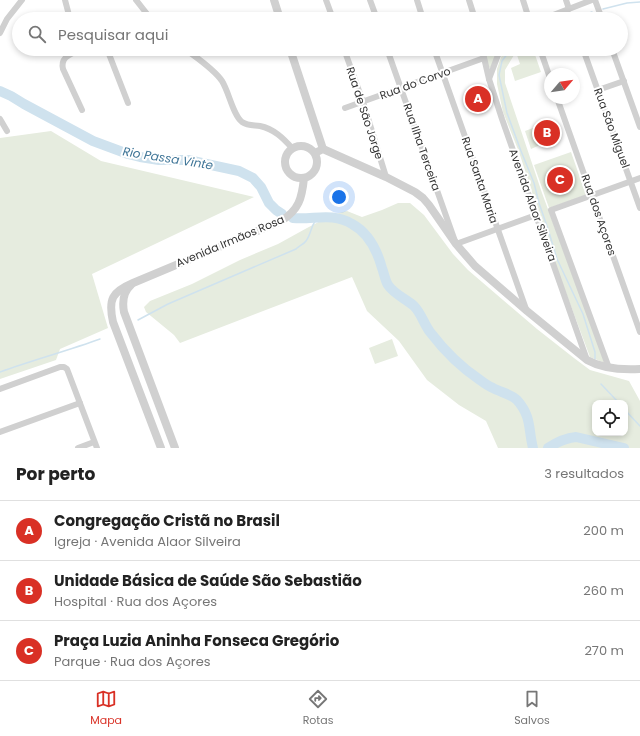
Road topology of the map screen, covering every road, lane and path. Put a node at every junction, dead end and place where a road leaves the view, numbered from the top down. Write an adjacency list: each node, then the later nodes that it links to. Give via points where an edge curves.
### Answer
1 (22, 0): 13 (street)
2 (65, 0): 14 (street)
3 (136, 0): 15 (street)
4 (274, 0): 16 (street)
5 (326, 0): 17 (street)
6 (370, 0): 18 (street)
7 (416, 0): 19 (street)
8 (469, 0): 20 (street)
9 (522, 0): 21 (street)
10 (566, 0): 12 (street)
11 (593, 0): 12 (street); 23 (street)
12 (569, 9): 22 (street)
13 (13, 12)
14 (68, 12)
15 (145, 12)
16 (278, 12)
17 (330, 12)
18 (374, 12)
19 (420, 12)
20 (473, 12)
21 (526, 12)
22 (561, 12)
23 (597, 12)
24 (12, 13): 25 (street)
25 (0, 33)
26 (68, 56): 48 (street, via 62,62 63,69)
27 (110, 56): 45 (street)
28 (194, 56): 52 (street, via 221,79 242,122 269,128 284,138)
29 (292, 56): 53 (street)
30 (347, 56): 44 (street, Rua de São Jorge)
31 (390, 56): 42 (street, Rua Ilha Terceira)
32 (436, 56): 39 (street, Rua Santa Maria)
33 (498, 56): 40 (street)
34 (542, 56): 38 (street)
35 (586, 56): 43 (street, Rua São Miguel)
36 (615, 56): 41 (street)
37 (484, 58): 39 (street, Rua do Corvo); 40 (street, Avenida Alaor Silveira)
38 (547, 68)
39 (442, 73): 42 (street, Rua do Corvo); 62 (street, Rua Santa Maria)
40 (489, 79): 61 (street, Avenida Alaor Silveira)
41 (624, 81): 43 (street); 50 (street)
42 (401, 88): 44 (street, Rua do Corvo); 63 (street, Rua Ilha Terceira)
43 (598, 90): 58 (street, Rua São Miguel)
44 (363, 102): 47 (street, Rua do Corvo); 55 (street, Rua de São Jorge)
45 (128, 103)
46 (559, 104): 59 (street, Rua dos Açores)
47 (345, 108)
48 (82, 110)
49 (0, 119): 51 (street)
50 (640, 127)
51 (7, 131)
52 (292, 148): 54 (street, via 304,146); 56 (street, via 286,156 287,169 297,178)
53 (323, 149): 54 (street); 55 (street)
54 (315, 153): 56 (street, via 318,162 316,168 312,174)
55 (386, 177): 63 (street, via 423,198)
56 (304, 178): 64 (street, Avenida Irmãos Rosa, via 299,203 290,215 281,221)
57 (640, 178): 58 (street)
58 (631, 181): 59 (street); 60 (street, Rua São Miguel)
59 (592, 196): 68 (street, Rua dos Açores); 72 (street, Avenida Alaor Silveira, via 551,210)
60 (640, 208)
61 (536, 215): 62 (street); 71 (street, Avenida Alaor Silveira)
62 (498, 229): 63 (street); 66 (street, Rua Santa Maria)
63 (456, 244): 66 (street, via 475,266)
64 (133, 282): 65 (street, Avenida Irmãos Rosa, via 114,295); 67 (street, via 123,300)
65 (111, 309): 67 (street, via 119,328 126,328); 69 (street)
66 (527, 311): 71 (street)
67 (128, 322): 70 (street)
68 (640, 332)
69 (121, 341): 70 (street, via 123,337 128,336 135,352); 79 (street)
70 (142, 359): 80 (street)
71 (588, 360): 72 (street)
72 (609, 368): 73 (street)
73 (640, 369)
74 (0, 389): 75 (street, via 64,367)
75 (80, 402): 76 (street); 77 (street)
76 (0, 432)
77 (96, 445): 78 (street)
78 (78, 448)
79 (161, 448)
80 (175, 448)

